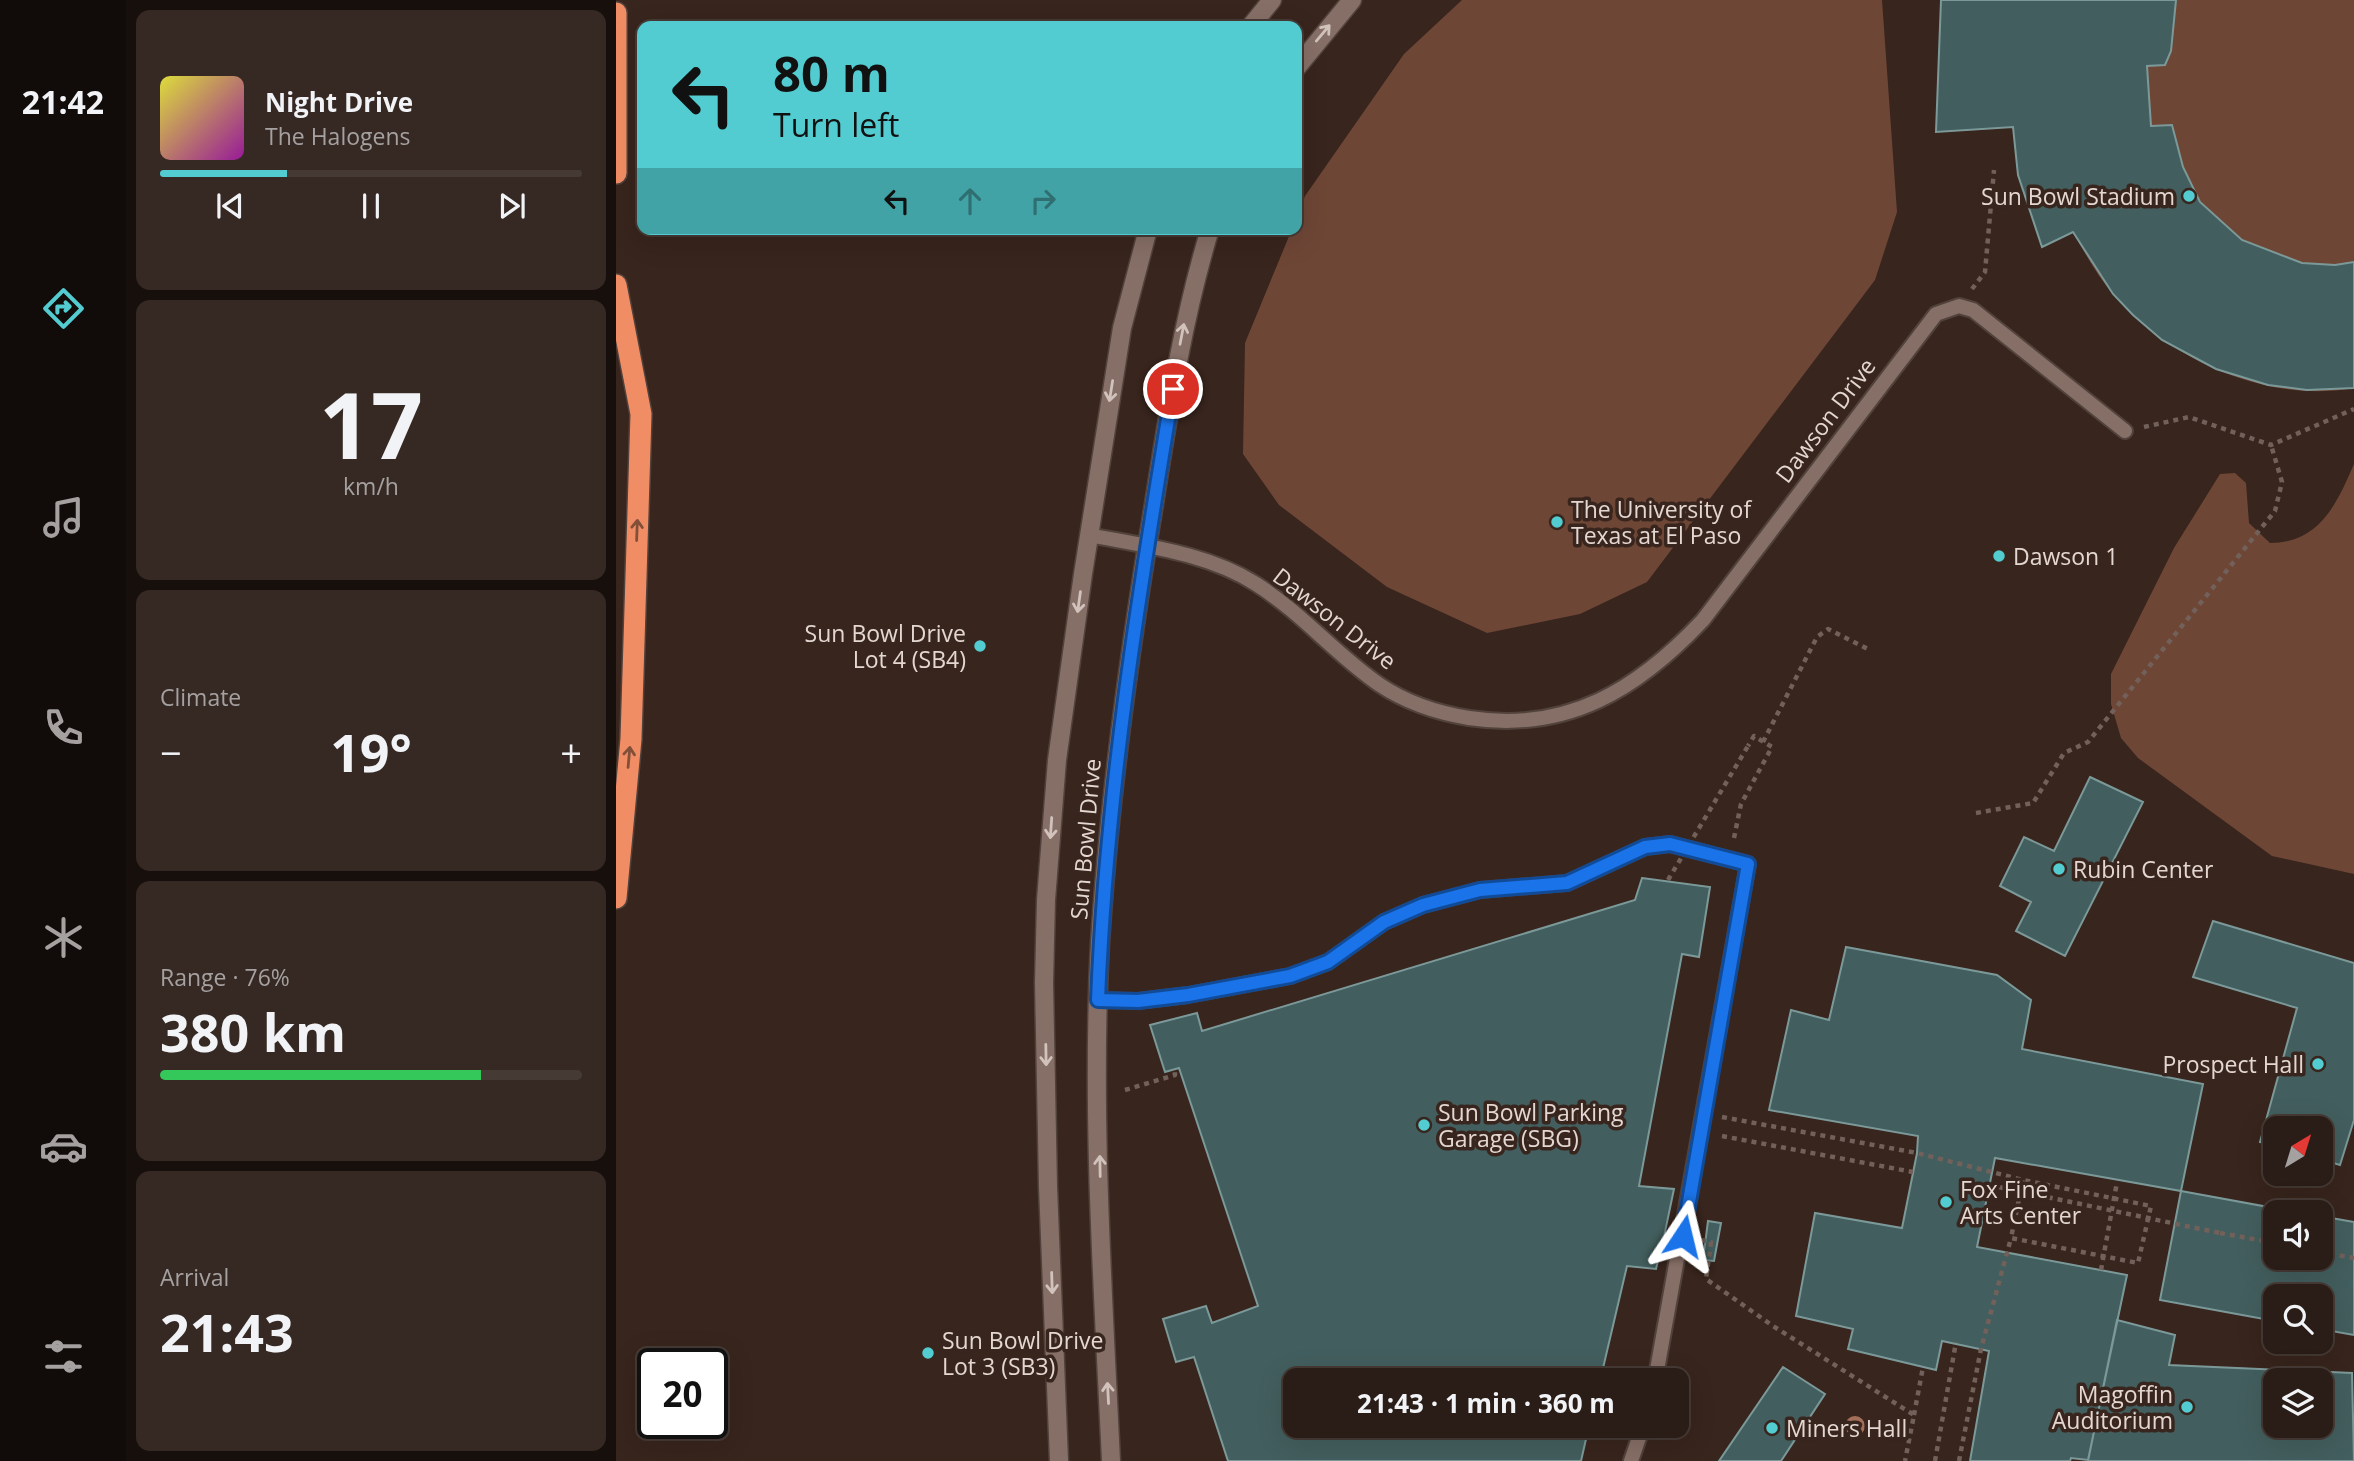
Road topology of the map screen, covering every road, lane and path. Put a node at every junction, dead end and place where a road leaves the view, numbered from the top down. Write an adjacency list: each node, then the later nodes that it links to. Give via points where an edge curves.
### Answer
1 (1272, 0): 4 (street)
2 (1352, 0): 5 (street, one-way to 2)
3 (616, 13): 7 (highway)
4 (1255, 21)
5 (1302, 61)
6 (1994, 170): 11 (path, via 1985,272)
7 (616, 173)
8 (1146, 235): 15 (street, Sun Bowl Drive, one-way to 15, via 1122,328)
9 (1208, 235): 16 (street, Sun Bowl Drive, one-way to 9, via 1182,336)
10 (616, 285): 22 (highway, one-way to 10, via 631,739 641,414)
11 (1959, 306): 13 (lane, via 1984,319); 16 (lane, Dawson Drive, via 1926,323 1703,620 1674,652 1617,692 1552,718 1485,720 1414,703 1381,686 1256,584 1211,563)
12 (2354, 409): 14 (path)
13 (2125, 431): 14 (path, via 2189,417)
14 (2271, 445): 19 (path, via 2282,482 2275,511 2088,742 2064,753 2033,803)
15 (1089, 535): 16 (lane, Dawson Drive); 43 (street, Sun Bowl Drive, one-way to 43, via 1057,760 1046,900 1049,1210)
16 (1146, 547): 23 (street, Sun Bowl Drive, via 1115,769)
17 (1868, 649): 18 (path, via 1828,629 1817,637)
18 (1763, 742): 20 (path, via 1772,747 1741,804); 21 (path, bridge, via 1754,736)
19 (1976, 813)
20 (1735, 834)
21 (1668, 880)
22 (616, 898)
23 (1098, 1000): 26 (lane, via 1188,995 1290,976 1328,962 1384,922 1423,905 1480,890 1567,883 1645,847 1670,844 1748,864); 44 (street, Sun Bowl Drive, one-way to 23, via 1100,1210)
24 (1175, 1069): 25 (path, via 1175,1075)
25 (1125, 1090)
26 (1704, 1114): 27 (lane); 29 (path, via 1917,1153)
27 (1701, 1133): 28 (path); 32 (lane)
28 (1913, 1172)
29 (2023, 1180): 33 (path); 33 (path, via 2151,1206 2138,1263)
30 (2117, 1182): 37 (path, bridge)
31 (1989, 1185): 34 (path, bridge)
32 (1683, 1236): 40 (lane); 41 (path, via 1711,1242 1706,1279)
33 (2011, 1238): 48 (path, via 1981,1349)
34 (2263, 1241)
35 (2333, 1254): 36 (path)
36 (2354, 1258)
37 (2101, 1270)
38 (1956, 1342): 47 (path)
39 (1923, 1367): 41 (path)
40 (1658, 1368)
41 (1914, 1415): 46 (path)
42 (1639, 1438): 45 (lane)
43 (1059, 1461)
44 (1111, 1461)
45 (1631, 1461)
46 (1905, 1461)
47 (1935, 1461)
48 (1959, 1461)

